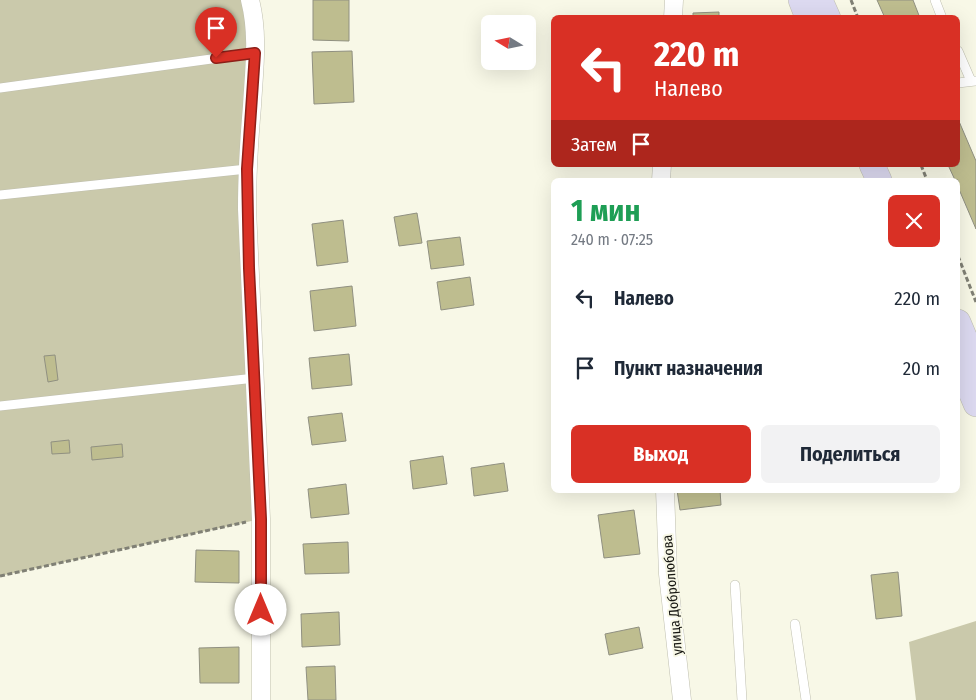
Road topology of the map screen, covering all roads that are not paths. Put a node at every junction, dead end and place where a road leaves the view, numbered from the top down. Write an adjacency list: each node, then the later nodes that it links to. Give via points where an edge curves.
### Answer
1 (250, 0): 10 (street, via 255,19)
2 (674, 0): 6 (street)
3 (801, 0): 7 (main road)
4 (820, 0): 8 (main road)
5 (934, 0): 9 (lane)
6 (673, 15)
7 (807, 15)
8 (827, 15)
9 (941, 15)
10 (255, 53): 14 (lane); 15 (street)
11 (960, 55): 12 (lane)
12 (974, 81): 13 (lane)
13 (960, 83)
14 (0, 88)
15 (247, 169): 16 (lane); 20 (street)
16 (0, 195)
17 (960, 327): 18 (main road)
18 (976, 365)
19 (960, 366): 21 (main road)
20 (255, 378): 22 (lane); 26 (street, via 261,519)
21 (976, 404)
22 (0, 406)
23 (665, 493): 27 (street, улица Добролюбова, via 668,574)
24 (735, 585): 28 (lane)
25 (795, 624): 29 (lane)
26 (260, 700)
27 (682, 700)
28 (742, 700)
29 (806, 700)

